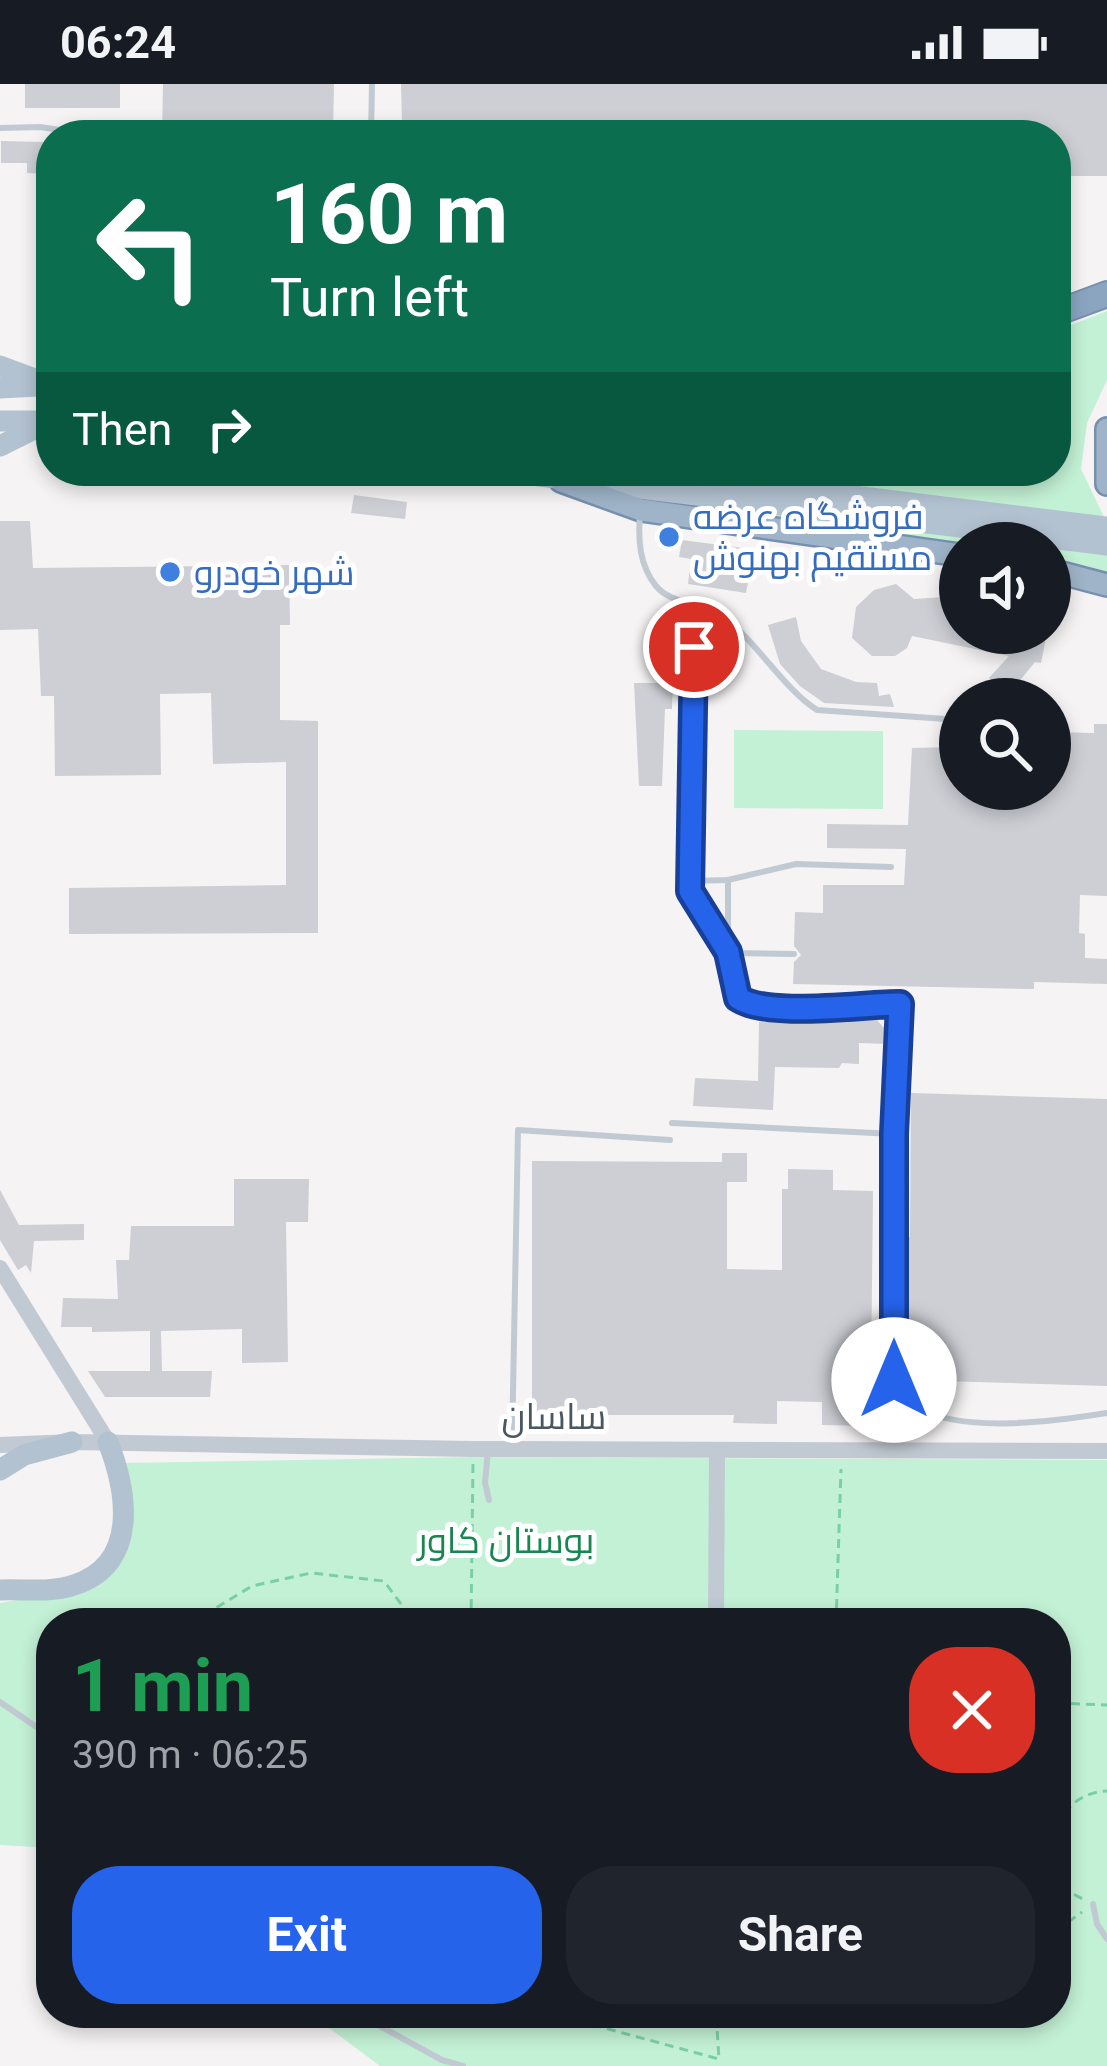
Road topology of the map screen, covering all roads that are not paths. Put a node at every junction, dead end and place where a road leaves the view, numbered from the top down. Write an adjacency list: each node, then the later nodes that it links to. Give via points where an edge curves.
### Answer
1 (372, 84): 2 (lane)
2 (371, 120)
3 (0, 128): 4 (lane)
4 (36, 130)
5 (1107, 294): 6 (highway)
6 (1071, 307)
7 (0, 366): 8 (main road)
8 (36, 379)
9 (36, 386): 10 (main road)
10 (0, 388)
11 (0, 421): 12 (main road)
12 (36, 421)
13 (36, 428): 15 (main road)
14 (1107, 429): 16 (highway)
15 (0, 446)
16 (1107, 484)
17 (574, 486): 20 (highway)
18 (604, 486): 22 (main road)
19 (773, 486): 21 (main road)
20 (640, 511): 23 (highway); 26 (lane, via 645,567 672,599)
21 (1107, 527)
22 (1107, 545)
23 (939, 552)
24 (1071, 576): 25 (highway)
25 (1107, 585)
26 (695, 605): 27 (lane, via 719,614 817,710); 30 (lane)
27 (939, 719)
28 (891, 867): 29 (lane, via 796,864)
29 (728, 880): 30 (lane); 31 (lane)
30 (690, 881): 31 (lane)
31 (728, 952): 32 (lane); 34 (lane, via 738,998 749,1006 900,1004)
32 (794, 954)
33 (672, 1124): 34 (lane)
34 (894, 1134): 37 (lane, via 894,1380 905,1396 947,1419)
35 (670, 1140): 42 (lane, via 518,1130)
36 (0, 1268): 39 (street)
37 (1107, 1413)
38 (72, 1442): 39 (street, ساسان); 40 (street, ساسان); 45 (main road)
39 (108, 1442): 41 (street, ساسان); 47 (main road, via 125,1505 114,1554 77,1585)
40 (0, 1445)
41 (480, 1449): 42 (street, ساسان); 46 (lane)
42 (512, 1449): 43 (street, ساسان)
43 (717, 1450): 44 (street, ساسان); 48 (street)
44 (1107, 1450)
45 (0, 1470)
46 (489, 1500)
47 (0, 1590)
48 (716, 1608)
49 (0, 1702): 50 (lane)
50 (36, 1727)
51 (1093, 1904): 52 (lane)
52 (1107, 1939)
53 (383, 2028): 54 (lane)
54 (463, 2066)

